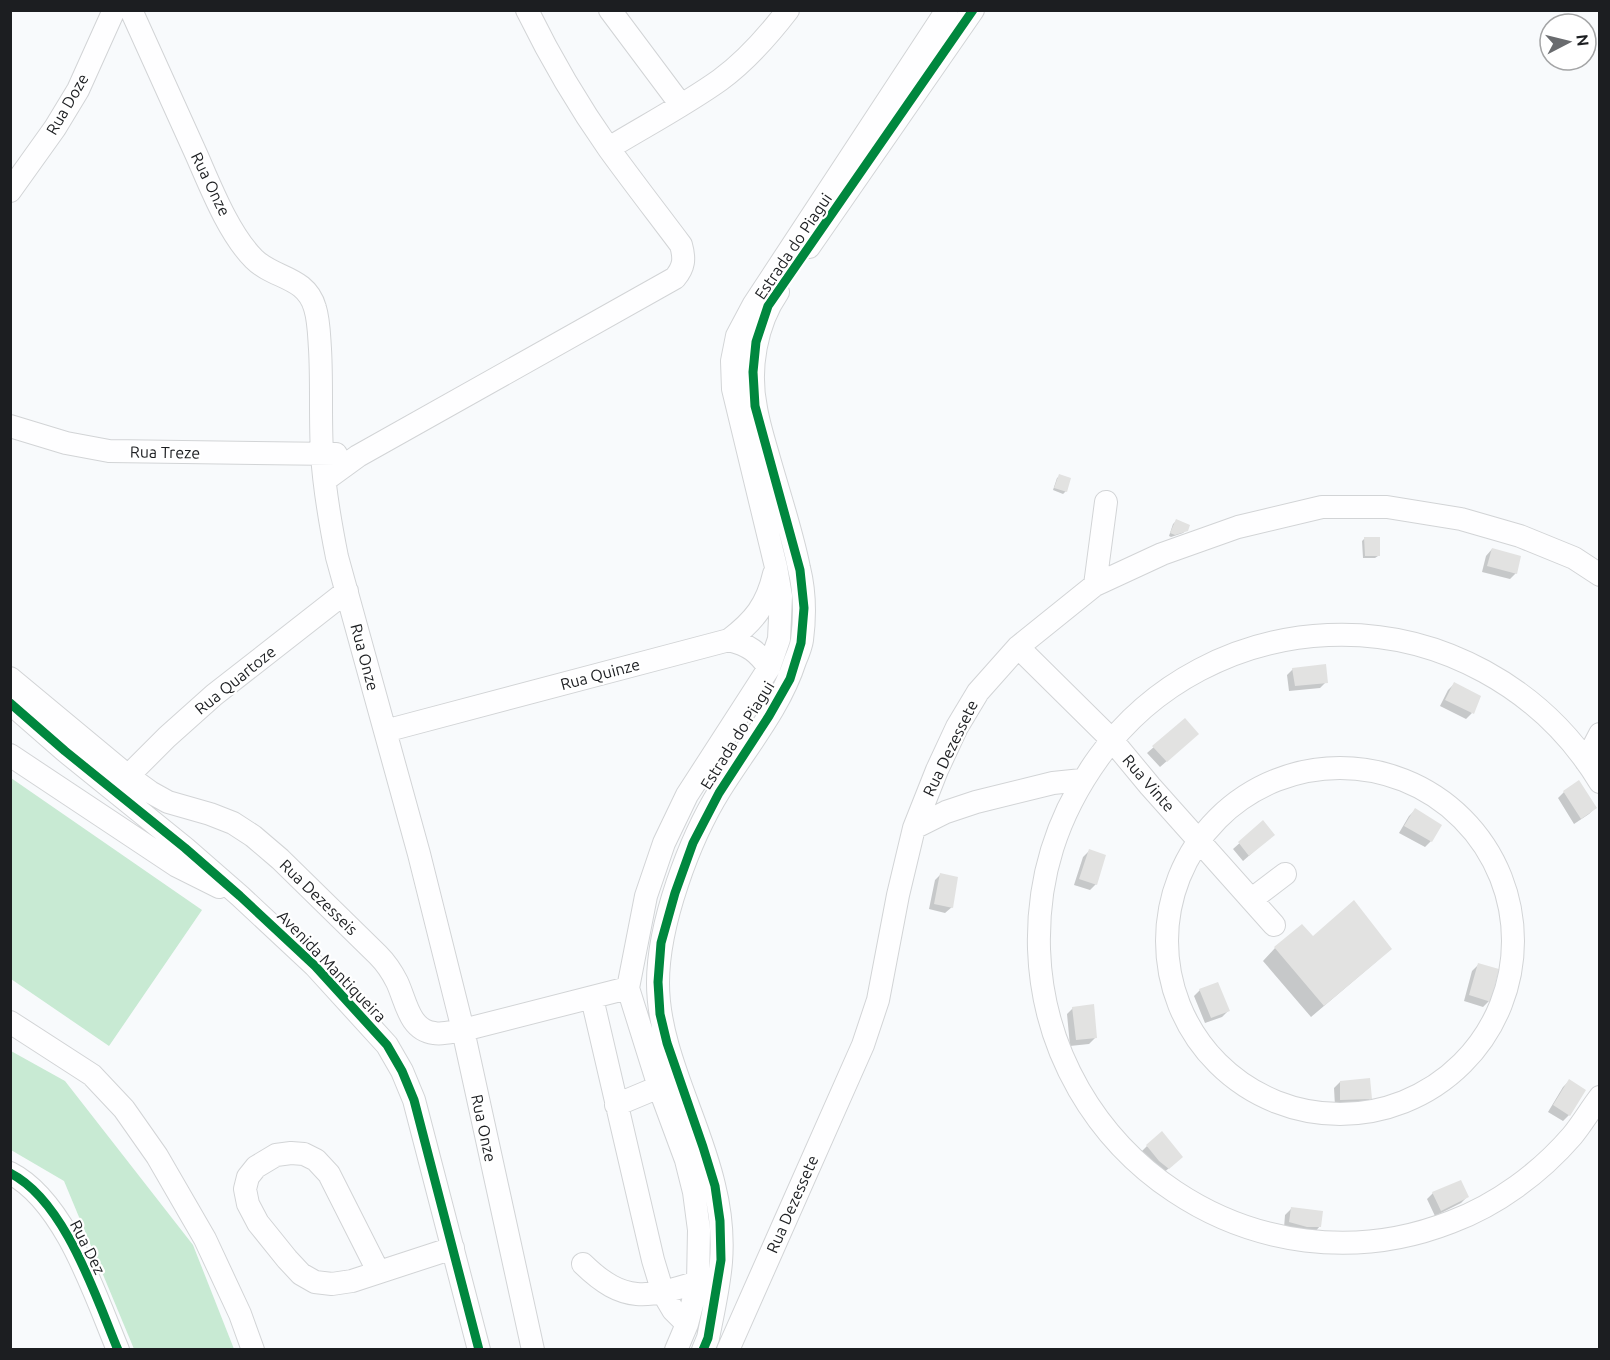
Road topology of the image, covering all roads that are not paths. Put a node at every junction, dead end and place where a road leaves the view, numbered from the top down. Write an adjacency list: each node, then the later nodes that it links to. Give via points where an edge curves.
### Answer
1 (114, 10): 10 (street, Rua Doze, via 78,90)
2 (131, 10): 12 (street, Rua Onze, via 214,195 236,235 254,259 273,273 297,282 315,306 321,357)
3 (527, 10): 9 (street, via 563,78)
4 (610, 10): 8 (street)
5 (788, 10): 8 (street, via 746,58)
6 (947, 10): 16 (street, via 754,304 737,336 732,361 733,390)
7 (973, 10): 58 (street, Estrada do Piagui, via 768,306 756,342 755,406 800,570 804,608 801,643 790,679 719,793 693,843 661,943 658,982 660,1014 715,1186 720,1221 722,1260)
8 (681, 105): 9 (street)
9 (609, 148): 13 (street, via 681,245 684,263 675,278)
10 (10, 191)
11 (10, 426): 12 (street, Rua Treze, via 109,451)
12 (322, 453): 13 (street, Rua Treze); 14 (street, Rua Onze)
13 (358, 456): 14 (street)
14 (325, 480): 19 (street, Rua Onze, via 328,512)
15 (1106, 502): 18 (street)
16 (776, 567): 20 (street, Rua Quinze, via 764,605); 22 (street, via 781,619)
17 (1599, 575): 18 (street, Rua Dezessete, via 1574,558 1520,536 1461,519 1387,507 1322,507 1238,527 1162,554)
18 (1095, 585): 21 (street, Rua Dezessete)
19 (347, 591): 25 (street, Rua Onze); 30 (street, Rua Quartoze, via 214,695)
20 (729, 640): 22 (street, via 753,649); 25 (street, Rua Quinze)
21 (1018, 647): 27 (street, Rua Vinte); 33 (street, Rua Dezessete, via 978,692 957,727)
22 (769, 668): 39 (street, via 687,795 664,843 646,896)
23 (10, 678): 30 (street, Rua Dezesseis)
24 (10, 703): 36 (street, Avenida Mantiqueira)
25 (385, 731): 42 (street, Rua Onze)
26 (1599, 734): 29 (street)
27 (1111, 739): 29 (street, via 1150,701 1196,671 1246,649 1299,636 1354,634 1408,641 1460,658 1508,684 1551,719); 31 (street); 34 (street, Rua Vinte)
28 (10, 755): 36 (street, via 177,866)
29 (1586, 760): 32 (street)
30 (128, 776): 42 (street, Rua Dezesseis, via 168,802 233,823 253,836 390,968 414,1022 435,1034)
31 (1082, 780): 33 (street, via 976,802); 44 (street, via 1059,825 1045,874 1038,923 1040,974 1050,1023 1068,1071 1119,1145 1164,1186 1207,1212 1254,1230 1303,1241 1353,1243 1403,1237 1451,1222 1496,1200 1537,1171 1572,1136)
32 (1599, 782)
33 (914, 828): 59 (street, Rua Dezessete, via 878,1000 863,1045)
34 (1198, 839): 34 (street, via 1229,806 1267,782 1310,768 1356,766 1400,777 1440,798 1474,829 1498,868 1511,911 1513,957 1503,1001 1482,1042 1451,1075 1412,1100 1369,1113 1324,1114 1279,1104 1239,1083 1206,1052 1182,1013 1168,970 1167,924 1174,891); 37 (street, Rua Vinte)
35 (1285, 874): 37 (street)
36 (240, 896): 47 (street, Avenida Mantiqueira, via 315,966 387,1045 414,1100)
37 (1252, 899): 38 (street, Rua Vinte)
38 (1274, 925)
39 (628, 988): 40 (street, Rua Dezesseis); 43 (street)
40 (592, 998): 42 (street, Rua Dezesseis); 45 (street)
41 (10, 1022): 54 (street, via 92,1075 124,1108 205,1239)
42 (463, 1030): 56 (street, Rua Onze)
43 (659, 1087): 45 (street); 50 (street, via 694,1192 699,1230)
44 (1599, 1097)
45 (616, 1105): 51 (street)
46 (10, 1173): 53 (street, Rua Dez, via 21,1178 46,1202 68,1237)
47 (453, 1248): 49 (street); 55 (street, Avenida Mantiqueira)
48 (583, 1264): 51 (street, via 598,1279 618,1290)
49 (378, 1271): 49 (street, via 332,1284 315,1282 301,1274 265,1232 248,1204 248,1177 276,1155 304,1154 316,1160 329,1174)
50 (698, 1282): 51 (street); 52 (street)
51 (663, 1293): 52 (street)
52 (687, 1324): 57 (street)
53 (118, 1350)
54 (253, 1350)
55 (479, 1350)
56 (533, 1350)
57 (675, 1350)
58 (703, 1350)
59 (728, 1350)

